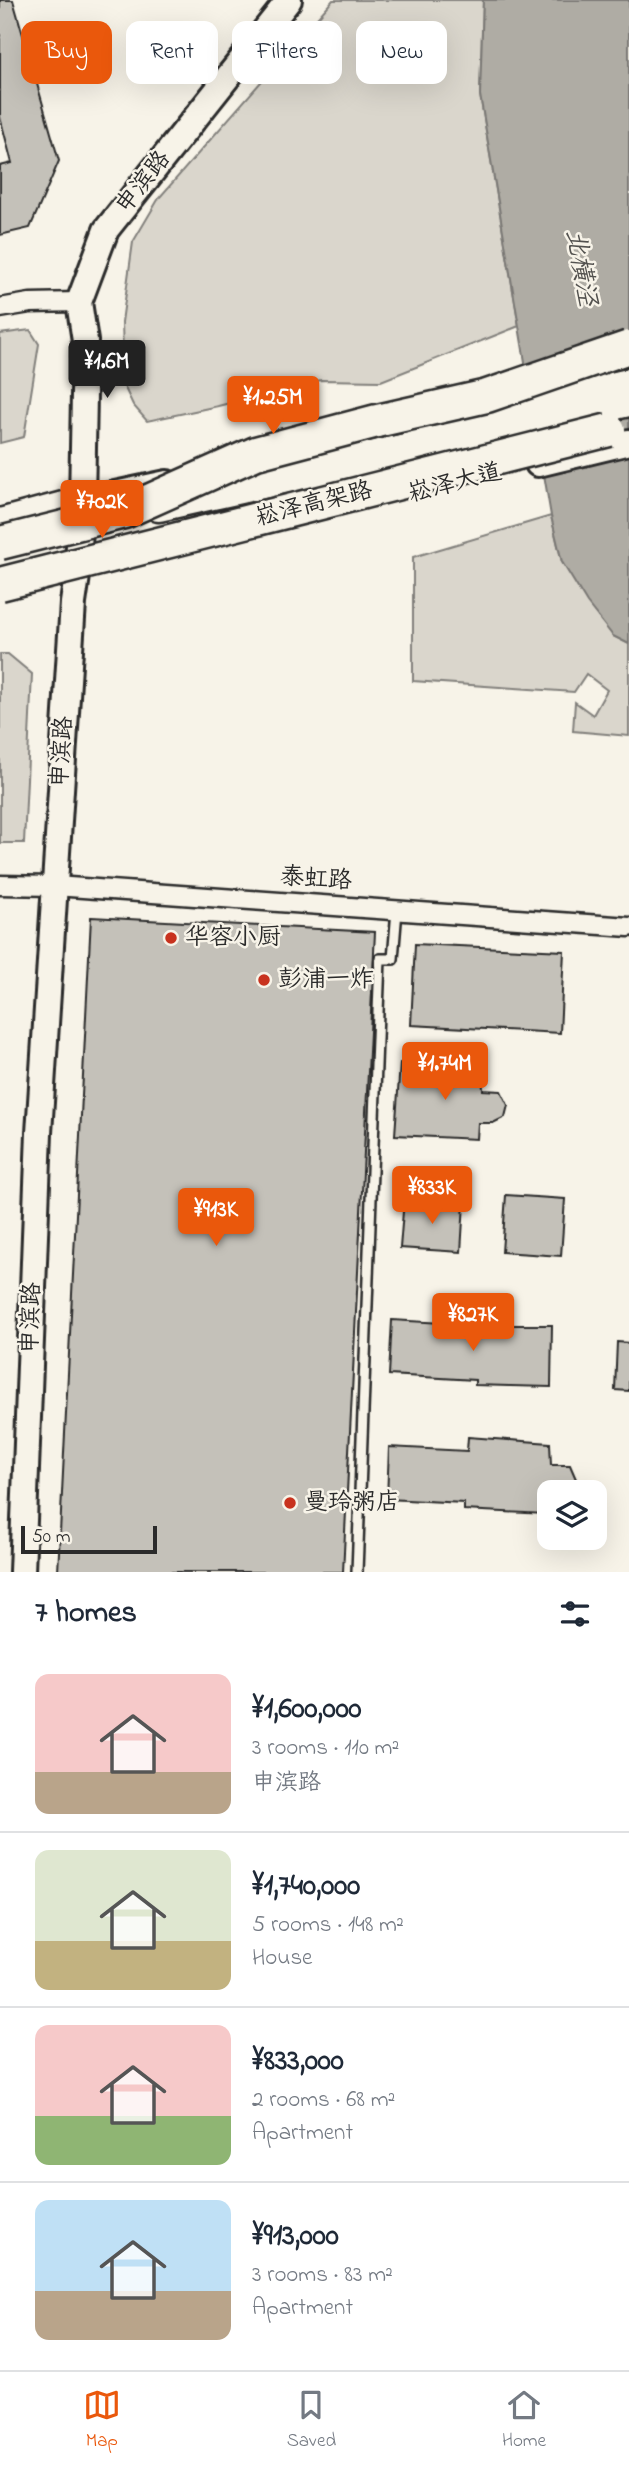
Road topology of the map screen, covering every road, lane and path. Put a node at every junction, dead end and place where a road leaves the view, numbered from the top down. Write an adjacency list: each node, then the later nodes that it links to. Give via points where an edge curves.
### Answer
1 (289, 0): 2 (main road, 申滨路, via 106,230)
2 (79, 302): 3 (street); 8 (main road, 申滨路, via 85,341)
3 (0, 308)
4 (629, 347): 9 (highway, bridge, via 487,396 256,453)
5 (629, 381): 8 (main road)
6 (629, 400): 9 (highway, 崧泽高架路, bridge)
7 (624, 432): 12 (main road, 崧泽大道, via 484,477); 13 (highway, 崧泽高架路, bridge)
8 (82, 501): 10 (main road); 12 (main road, 申滨路)
9 (124, 512): 11 (highway, 崧泽高架路, bridge)
10 (0, 523)
11 (0, 543)
12 (77, 576): 14 (main road); 16 (main road, 申滨路)
13 (0, 584)
14 (0, 592)
15 (0, 886): 16 (street, 泰虹路)
16 (54, 886): 17 (street, 泰虹路); 19 (main road, 申滨路)
17 (397, 910): 18 (street, 泰虹路); 20 (lane, via 393,959 380,959)
18 (629, 927)
19 (22, 1572)
20 (357, 1572)

